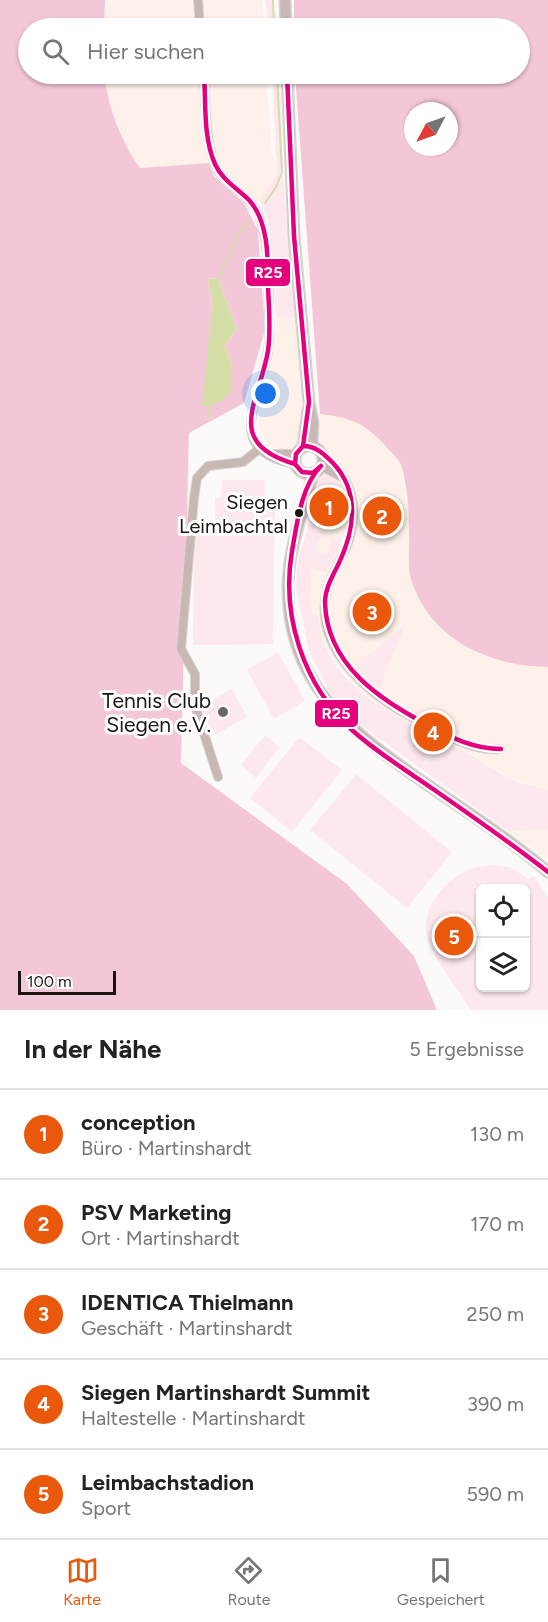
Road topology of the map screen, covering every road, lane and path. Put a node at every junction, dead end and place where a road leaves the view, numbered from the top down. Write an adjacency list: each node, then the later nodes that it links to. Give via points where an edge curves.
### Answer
1 (198, 0): 3 (street)
2 (285, 0): 4 (main road)
3 (199, 18)
4 (286, 18)
5 (205, 84): 7 (street, via 214,164 254,206 263,231 270,328 251,431)
6 (287, 84): 8 (main road, via 294,236 313,422)
7 (262, 452): 8 (street, via 274,459); 10 (street, via 243,462 208,466 197,478 194,498 181,649 195,674 195,706)
8 (308, 460): 9 (street, via 345,479 353,497 346,547 330,581 325,603 327,626 338,651 371,689 408,715 478,749); 11 (main road, via 290,558 289,599 301,653 322,695 364,740)
9 (501, 749)
10 (218, 777)
11 (548, 872)

